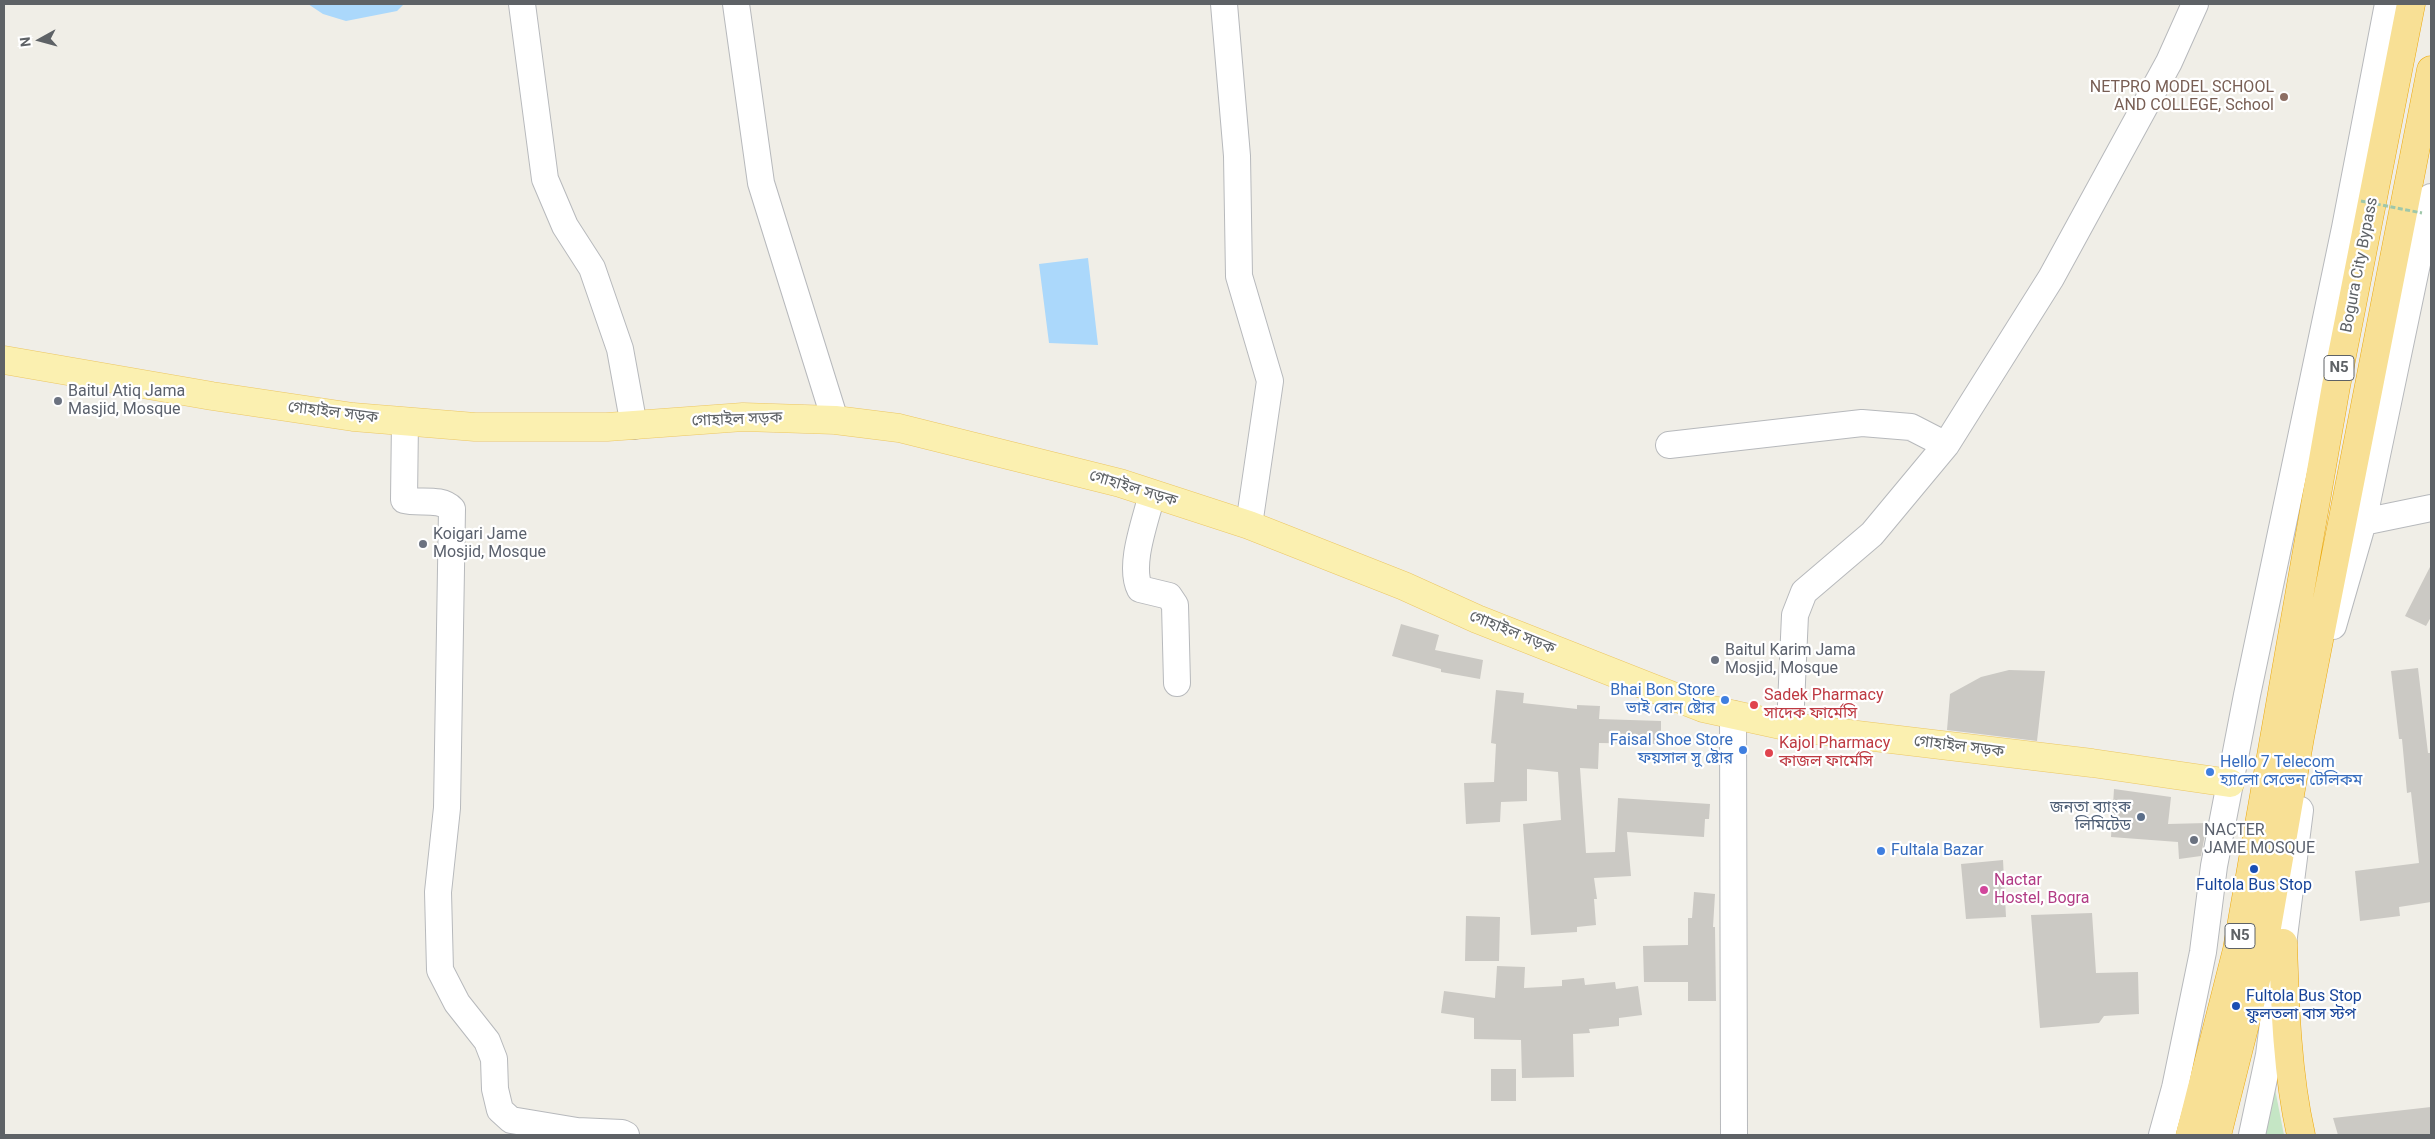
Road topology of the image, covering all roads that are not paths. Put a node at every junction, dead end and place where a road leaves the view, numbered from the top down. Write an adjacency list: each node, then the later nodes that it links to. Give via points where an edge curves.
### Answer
1 (522, 4): 12 (street, via 545,179 565,226 592,268 620,349)
2 (736, 4): 10 (street, via 761,183)
3 (1224, 4): 18 (street, via 1237,156 1239,276 1270,381)
4 (2195, 4): 13 (street, via 2169,62 2051,278)
5 (2388, 4): 23 (street)
6 (2411, 4): 22 (highway, Bogura City Bypass / N5, via 2336,386)
7 (2431, 70): 22 (highway, Bogura City Bypass)
8 (2427, 205): 17 (street)
9 (4, 360): 11 (main road, গোহাইল সড়ক, via 212,396 353,417)
10 (834, 420): 12 (main road, গোহাইল সড়ক, via 743,417); 15 (main road, গোহাইল সড়ক, via 899,428)
11 (405, 421): 12 (main road, গোহাইল সড়ক, via 475,427); 25 (street, via 404,500 437,502 452,509 447,808 438,892 440,970 457,1003 487,1041 494,1059 495,1090 500,1110 511,1120 576,1131 622,1132)
12 (634, 426)
13 (1946, 445): 14 (street, via 1911,427 1862,423); 21 (street, via 1872,534 1804,592 1795,615)
14 (1669, 446)
15 (1152, 494): 18 (main road, গোহাইল সড়ক); 19 (street, via 1136,565 1136,581 1140,589 1169,596 1175,605)
16 (2431, 508): 17 (street)
17 (2363, 522): 24 (street, via 2335,618 2299,816)
18 (1249, 525): 20 (main road, গোহাইল সড়ক, via 1616,674 1704,708)
19 (1177, 683)
20 (1733, 714): 21 (main road, গোহাইল সড়ক); 26 (street)
21 (1790, 727): 23 (main road, গোহাইল সড়ক)
22 (2287, 735): 28 (highway, N5); 29 (highway, N5, via 2262,956)
23 (2230, 783): 27 (street, via 2202,952)
24 (2283, 943): 30 (street, via 2269,1055); 31 (highway, via 2294,1100)
25 (626, 1135)
26 (1734, 1135)
27 (2162, 1135)
28 (2190, 1135)
29 (2217, 1135)
30 (2252, 1135)
31 (2301, 1135)

